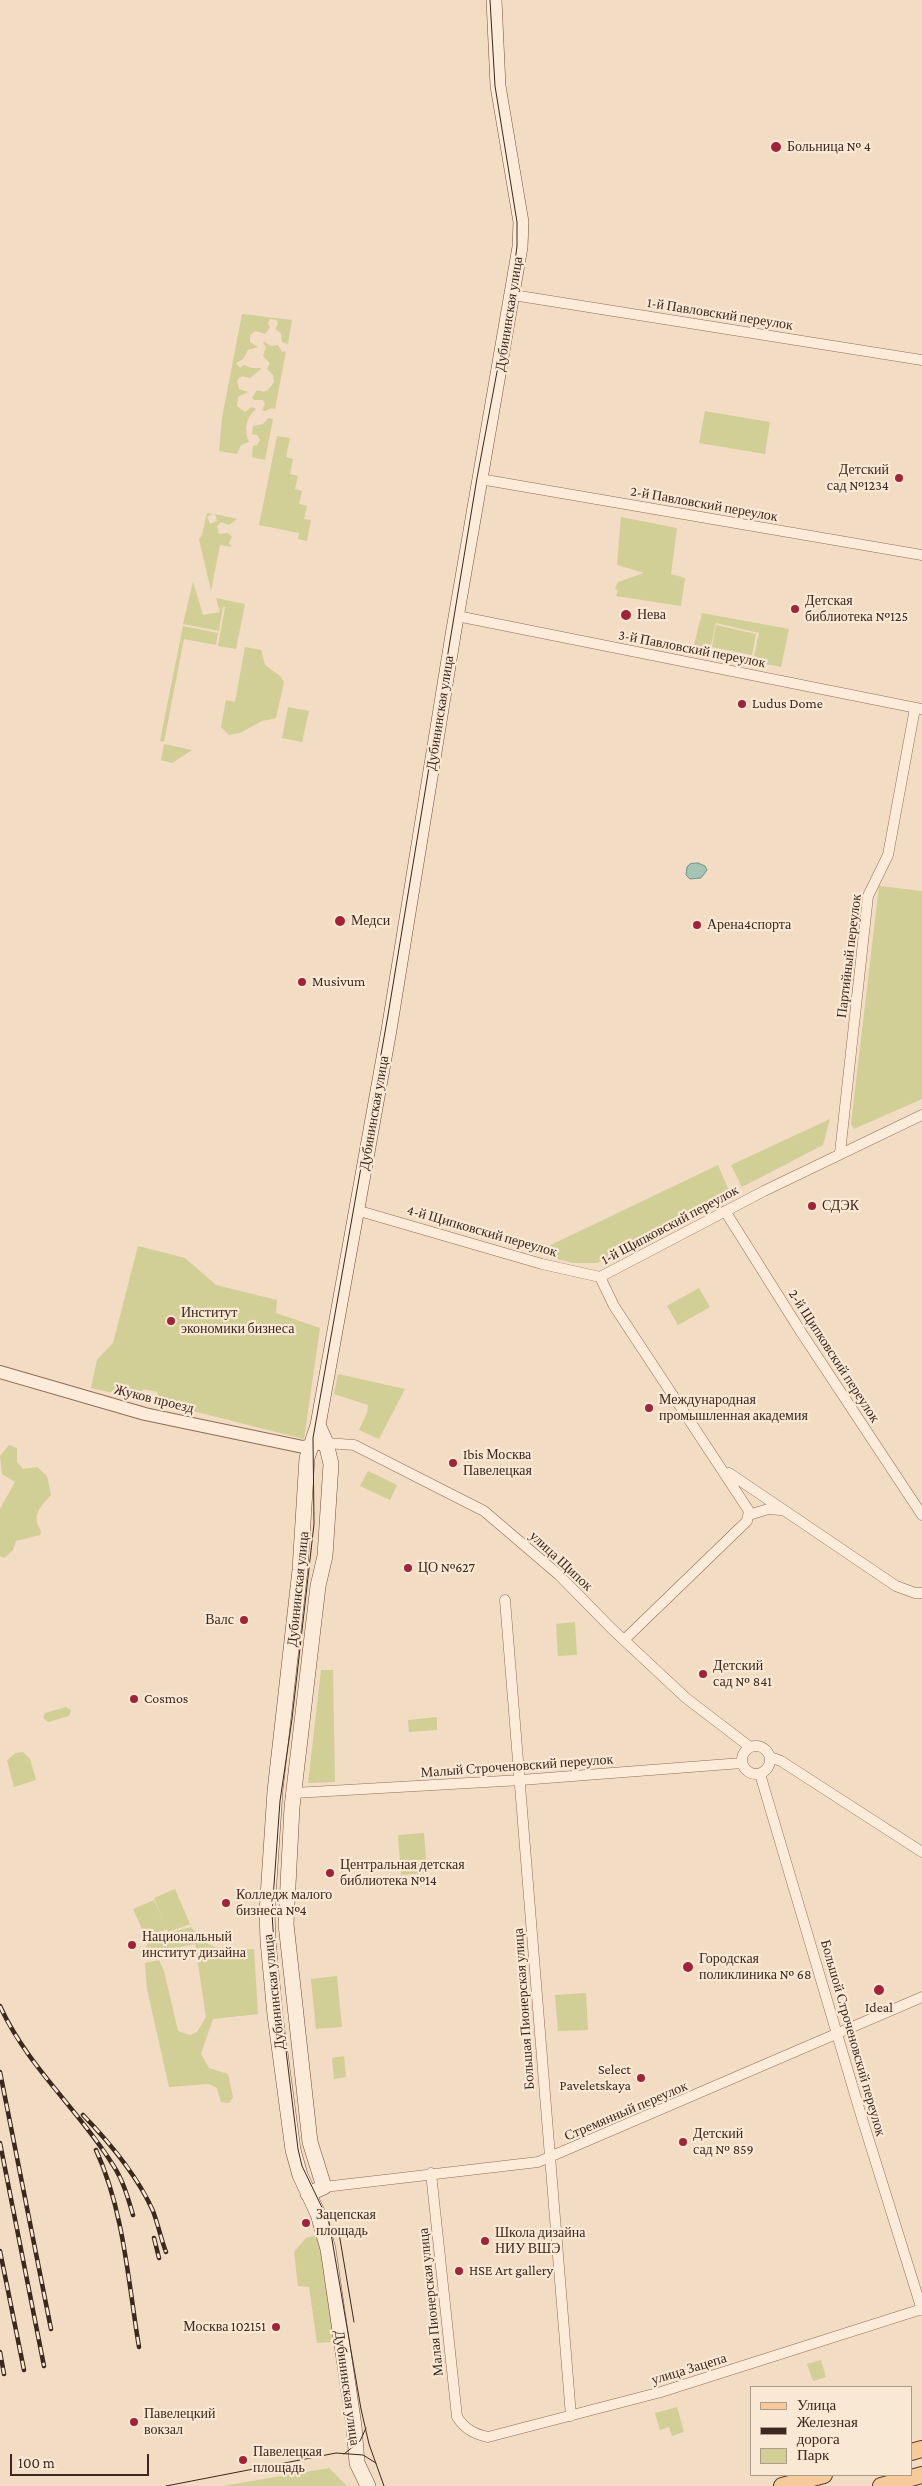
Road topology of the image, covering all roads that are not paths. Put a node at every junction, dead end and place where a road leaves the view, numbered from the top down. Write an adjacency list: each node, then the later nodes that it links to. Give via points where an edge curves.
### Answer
1 (494, 0): 2 (main road, Дубининская улица, via 498,86 521,222)
2 (513, 295): 3 (street, 1-й Павловский переулок); 4 (main road, Дубининская улица)
3 (922, 360)
4 (480, 479): 5 (street, 2-й Павловский переулок); 6 (main road, Дубининская улица)
5 (922, 555)
6 (457, 616): 7 (street, 3-й Павловский переулок); 10 (main road, Дубининская улица)
7 (918, 708): 9 (street, Партийный переулок, via 888,854 868,896)
8 (922, 1115): 9 (street, 1-й Щипковский переулок)
9 (840, 1154): 11 (street, 1-й Щипковский переулок)
10 (356, 1210): 12 (street, 4-й Щипковский переулок, via 542,1264); 14 (main road, Дубининская улица)
11 (725, 1211): 12 (street, 1-й Щипковский переулок); 20 (street, 2-й Щипковский переулок, via 800,1332)
12 (600, 1277): 17 (street, 1-й Щипковский переулок, via 614,1306)
13 (0, 1372): 16 (street, Жуков проезд, via 145,1414)
14 (318, 1425): 15 (main road, Дубининская улица); 16 (main road, Дубининская улица)
15 (326, 1443): 16 (street); 23 (street, улица Щипок, via 354,1445 484,1511 558,1575); 29 (main road, Дубининская улица, via 331,1464 325,1556 318,1586)
16 (306, 1447): 36 (main road, Дубининская улица, via 299,1578 275,1791 267,1912 275,2015 293,2150)
17 (722, 1467): 18 (street); 19 (street, 1-й Щипковский переулок, via 748,1507)
18 (782, 1510): 19 (street, via 768,1509); 21 (street, via 896,1586)
19 (749, 1515): 23 (street, via 747,1521)
20 (922, 1515)
21 (922, 1593)
22 (505, 1600): 28 (street, Большая Пионерская улица)
23 (624, 1640): 24 (street, улица Щипок, via 701,1711)
24 (750, 1747): 25 (street, via 762,1747); 26 (street, via 743,1754)
25 (770, 1756): 27 (street, via 770,1765); 30 (street)
26 (742, 1764): 27 (street, via 747,1772); 28 (street, Малый Строченовский переулок)
27 (760, 1774): 32 (street, Большой Строченовский переулок)
28 (521, 1780): 29 (street, Малый Строченовский переулок); 33 (street, Большая Пионерская улица)
29 (294, 1793): 35 (main road, Дубининская улица, via 286,1924 310,2142)
30 (922, 1852)
31 (922, 1997): 32 (street, Стремянный переулок)
32 (837, 2034): 33 (street, Стремянный переулок); 37 (street, Большой Строченовский переулок)
33 (549, 2158): 34 (street, Стремянный переулок, via 538,2162); 38 (street, Большая Пионерская улица)
34 (431, 2173): 35 (street, Стремянный переулок); 39 (street, Малая Пионерская улица, via 457,2417)
35 (324, 2187): 36 (main road)
36 (308, 2194): 42 (main road, Дубининская улица, via 318,2214 328,2249 357,2463)
37 (922, 2309): 38 (street, улица Зацепа, via 661,2392)
38 (570, 2416): 39 (street, улица Зацепа, via 488,2438)
39 (462, 2426)
40 (922, 2475): 44 (main road)
41 (820, 2476): 43 (main road)
42 (368, 2486)
43 (782, 2486)
44 (881, 2486)

